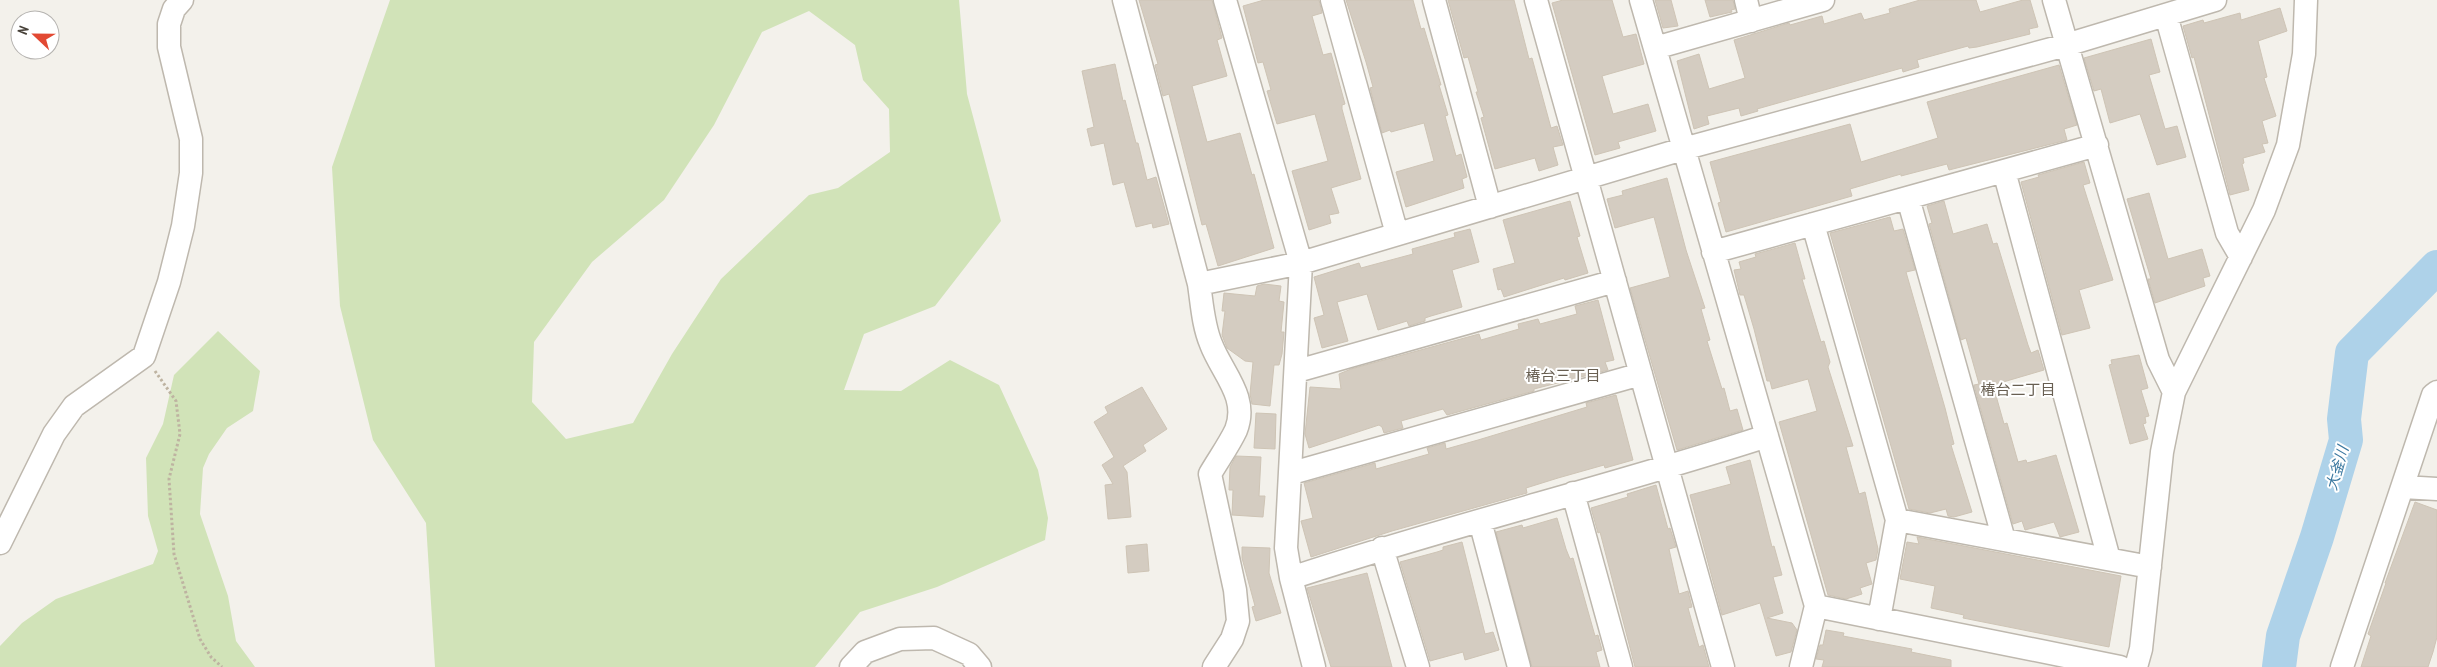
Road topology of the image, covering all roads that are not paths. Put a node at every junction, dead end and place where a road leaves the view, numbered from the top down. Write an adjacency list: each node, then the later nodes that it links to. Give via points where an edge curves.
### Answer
1 (182, 0): 42 (street, via 174,9 169,24 169,48 191,139 192,173 176,254 144,356 74,406 54,434)
2 (1124, 0): 28 (street)
3 (1225, 0): 26 (street)
4 (1332, 0): 23 (street)
5 (1434, 0): 21 (street)
6 (1536, 0): 19 (street)
7 (1641, 0): 15 (street)
8 (1823, 0): 12 (street)
9 (2054, 0): 14 (street)
10 (2215, 0): 13 (street)
11 (2306, 0): 25 (street, via 2304,54 2288,145 2264,210)
12 (1748, 10): 15 (street)
13 (2166, 15): 14 (street); 25 (street, via 2227,233)
14 (2066, 45): 16 (street); 17 (street)
15 (1655, 48): 17 (street)
16 (2097, 145): 18 (street); 31 (street, via 2158,360)
17 (1683, 150): 19 (street); 24 (street)
18 (2004, 171): 20 (street); 44 (street)
19 (1586, 178): 21 (street); 27 (street)
20 (1908, 198): 22 (street); 41 (street)
21 (1490, 207): 23 (street)
22 (1812, 224): 24 (street); 39 (street)
23 (1397, 234): 26 (street)
24 (1713, 252): 33 (street)
25 (2241, 257): 31 (street)
26 (1301, 263): 28 (street); 29 (street)
27 (1615, 281): 29 (street); 30 (street)
28 (1199, 284): 51 (street, via 1204,323 1212,346 1233,382 1240,406 1236,429 1210,474 1235,590 1238,621 1232,639)
29 (1297, 371): 35 (street)
30 (1641, 374): 34 (street); 35 (street)
31 (2174, 392): 45 (street, via 2162,452)
32 (2437, 392): 36 (street, via 2433,395)
33 (1767, 436): 34 (street); 47 (street)
34 (1668, 468): 38 (street); 56 (street)
35 (1292, 474): 46 (street, via 1286,548)
36 (2403, 487): 37 (street); 60 (street)
37 (2437, 489)
38 (1573, 493): 40 (street); 55 (street)
39 (1897, 520): 41 (street); 48 (street)
40 (1480, 521): 43 (street); 54 (street)
41 (2004, 540): 44 (street)
42 (0, 543)
43 (1382, 548): 46 (street); 53 (street)
44 (2109, 559): 45 (street)
45 (2150, 566): 59 (street, via 2142,650)
46 (1291, 578): 52 (street)
47 (1816, 606): 48 (street); 57 (street)
48 (1879, 619): 58 (street)
49 (851, 667): 50 (street, via 865,652 900,639 934,638 969,654)
50 (980, 667)
51 (1214, 667)
52 (1314, 667)
53 (1418, 667)
54 (1519, 667)
55 (1621, 667)
56 (1723, 667)
57 (1801, 667)
58 (2120, 667)
59 (2136, 667)
60 (2342, 667)

